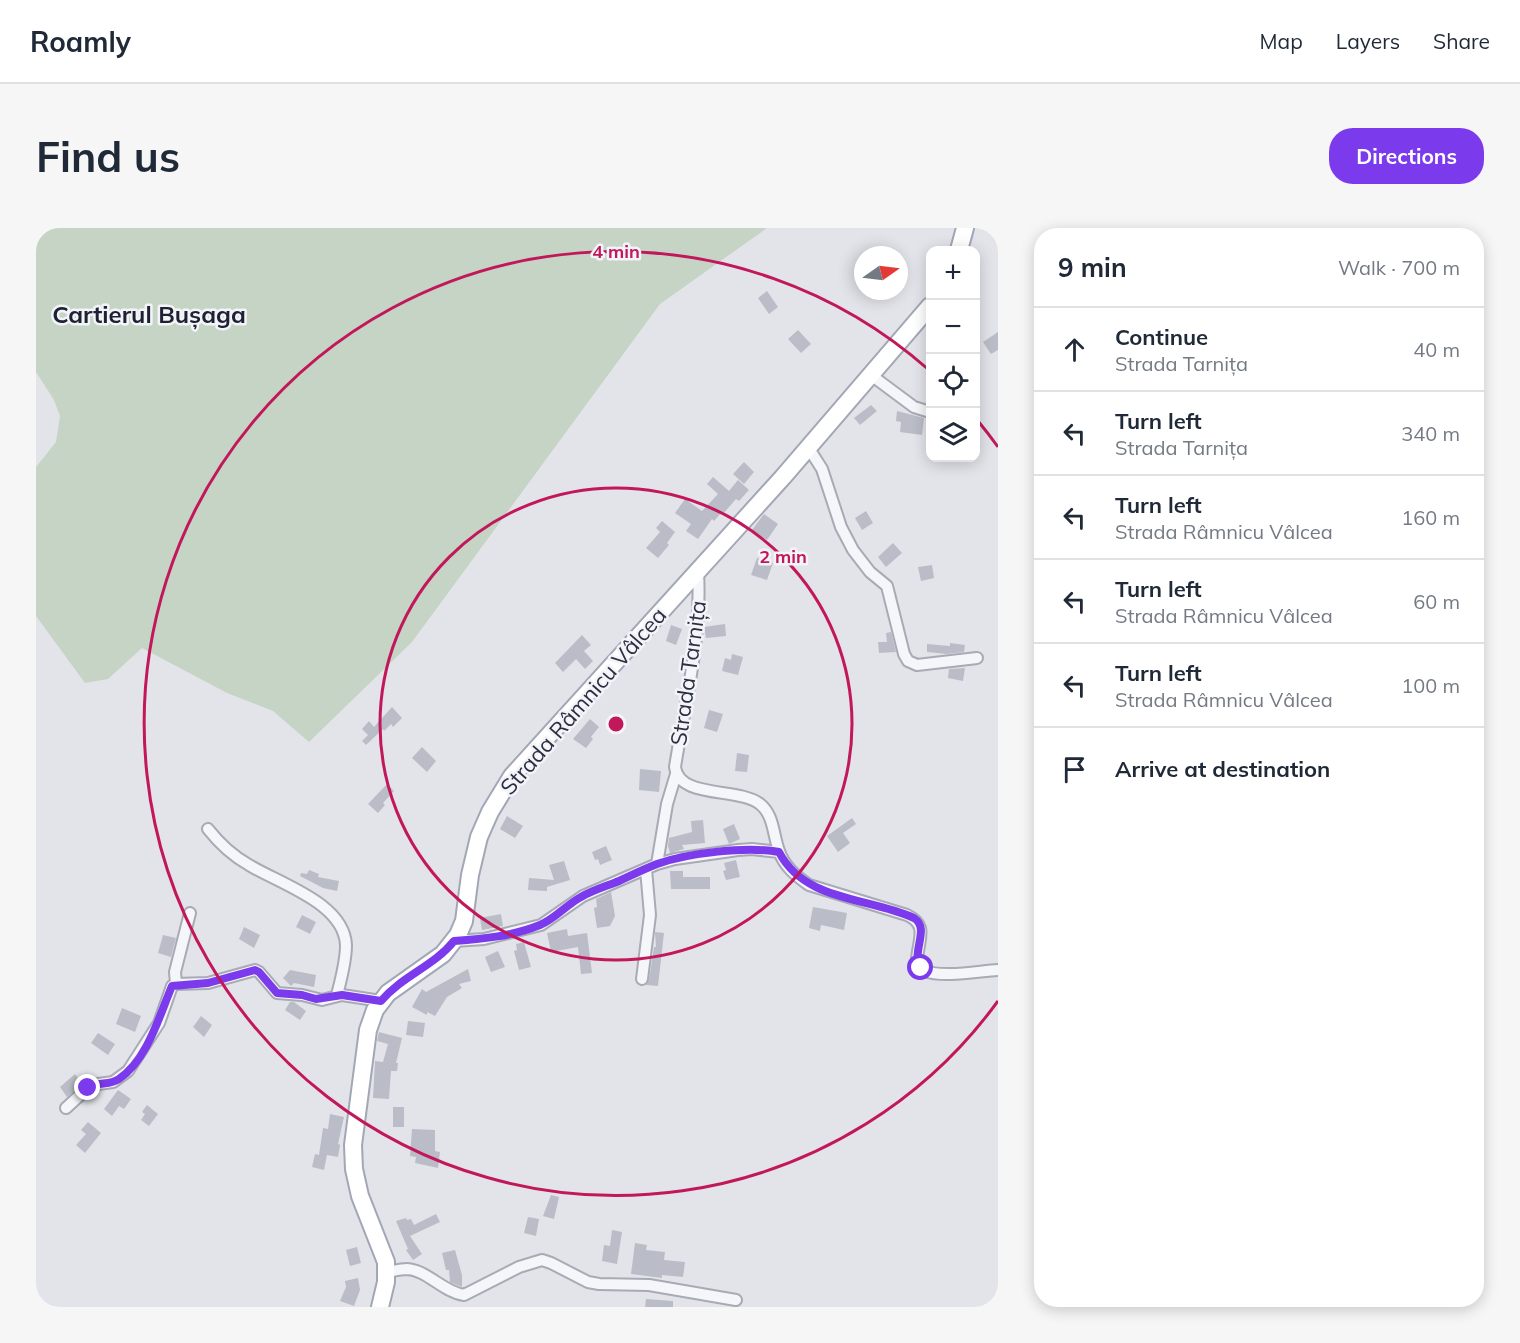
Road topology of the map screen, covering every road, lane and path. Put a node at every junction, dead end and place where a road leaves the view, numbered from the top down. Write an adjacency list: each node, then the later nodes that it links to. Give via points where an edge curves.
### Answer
1 (965, 228): 2 (main road)
2 (960, 246)
3 (926, 311): 4 (main road, Strada Râmnicu Vâlcea)
4 (870, 375): 5 (street, via 914,407); 6 (main road, Strada Râmnicu Vâlcea)
5 (926, 411)
6 (808, 447): 7 (main road, Strada Râmnicu Vâlcea); 8 (street, via 822,469 853,550 887,586 908,662 917,665)
7 (698, 572): 9 (street, Strada Tarnița, via 695,644); 14 (main road, Strada Râmnicu Vâlcea, via 501,792 479,837 464,921)
8 (977, 658)
9 (675, 774): 11 (street, Strada Tarnița, via 684,784 759,803 768,812); 12 (street, Strada Tarnița)
10 (207, 828): 18 (street, via 248,865 334,916 346,943)
11 (779, 852): 12 (street, via 738,850 675,859); 15 (street, Strada Tarnița, via 792,871 809,885 918,921 921,928 917,960 925,971)
12 (651, 867): 14 (street, via 583,896 541,925 484,939); 16 (street, Strada Tarnița)
13 (190, 913): 17 (street, via 175,972)
14 (454, 941): 19 (main road, Strada Râmnicu Vâlcea, via 443,954)
15 (998, 970)
16 (642, 979)
17 (176, 984): 18 (street, via 208,983 255,970 277,993 322,1000); 20 (street, via 152,1036 128,1071 113,1082 91,1085)
18 (337, 995): 19 (street)
19 (381, 1001): 21 (main road, Strada Râmnicu Vâlcea, via 365,1042 354,1169)
20 (66, 1108)
21 (387, 1272): 22 (street, via 414,1270); 24 (main road, Strada Râmnicu Vâlcea)
22 (465, 1300): 23 (street, via 519,1267 542,1260 588,1282 649,1285)
23 (736, 1300)
24 (380, 1307)

